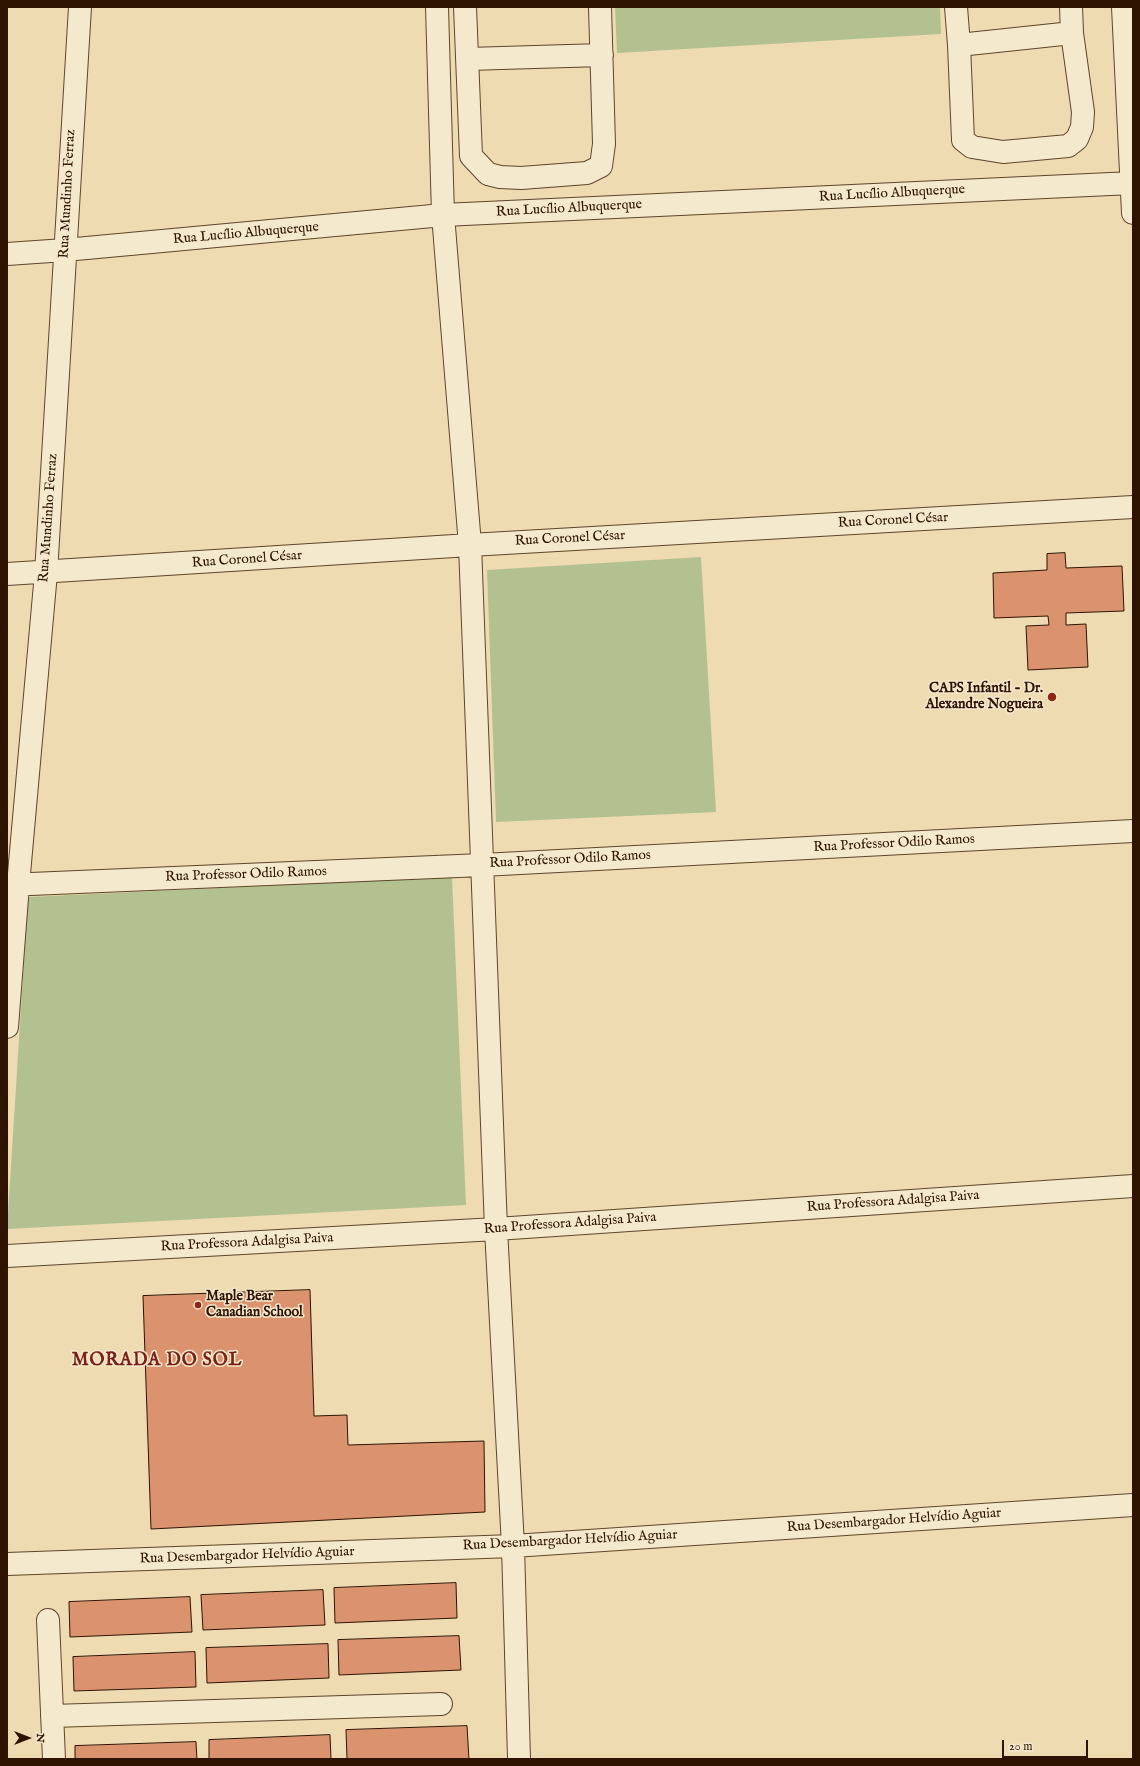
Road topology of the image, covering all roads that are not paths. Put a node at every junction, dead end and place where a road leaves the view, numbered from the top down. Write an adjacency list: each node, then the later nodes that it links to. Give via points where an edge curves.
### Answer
1 (80, 7): 15 (street, Rua Mundinho Ferraz)
2 (437, 7): 14 (street)
3 (465, 7): 11 (street)
4 (600, 7): 10 (street)
5 (956, 7): 9 (street)
6 (1071, 7): 8 (street)
7 (1123, 7): 12 (street)
8 (1072, 33): 9 (street); 9 (street, via 1083,112 1078,139 1068,146 1002,152 972,147 963,140)
9 (959, 44)
10 (602, 55): 11 (street); 11 (street, via 604,144 601,166 588,173 521,178 488,174 471,156)
11 (468, 59)
12 (1132, 183): 13 (street); 14 (street, Rua Lucílio Albuquerque)
13 (1133, 213)
14 (443, 215): 15 (street, Rua Lucílio Albuquerque); 18 (street)
15 (65, 250): 16 (street, Rua Lucílio Albuquerque); 19 (street, Rua Mundinho Ferraz)
16 (7, 254)
17 (1133, 507): 18 (street, Rua Coronel César)
18 (470, 545): 19 (street, Rua Coronel César); 22 (street)
19 (46, 573): 20 (street, Rua Coronel César); 23 (street, Rua Mundinho Ferraz)
20 (7, 574)
21 (1133, 831): 22 (street, Rua Professor Odilo Ramos)
22 (482, 865): 23 (street, Rua Professor Odilo Ramos); 26 (street)
23 (12, 885): 24 (street, Rua Mundinho Ferraz)
24 (7, 1027)
25 (1133, 1186): 26 (street, Rua Professora Adalgisa Paiva)
26 (496, 1229): 27 (street, Rua Professora Adalgisa Paiva); 29 (street)
27 (7, 1256)
28 (1133, 1505): 29 (street, Rua Desembargador Helvídio Aguiar)
29 (514, 1546): 30 (street, Rua Desembargador Helvídio Aguiar); 35 (street)
30 (7, 1564)
31 (48, 1620): 33 (street)
32 (441, 1704): 33 (street)
33 (52, 1716): 34 (street)
34 (54, 1759)
35 (519, 1759)

